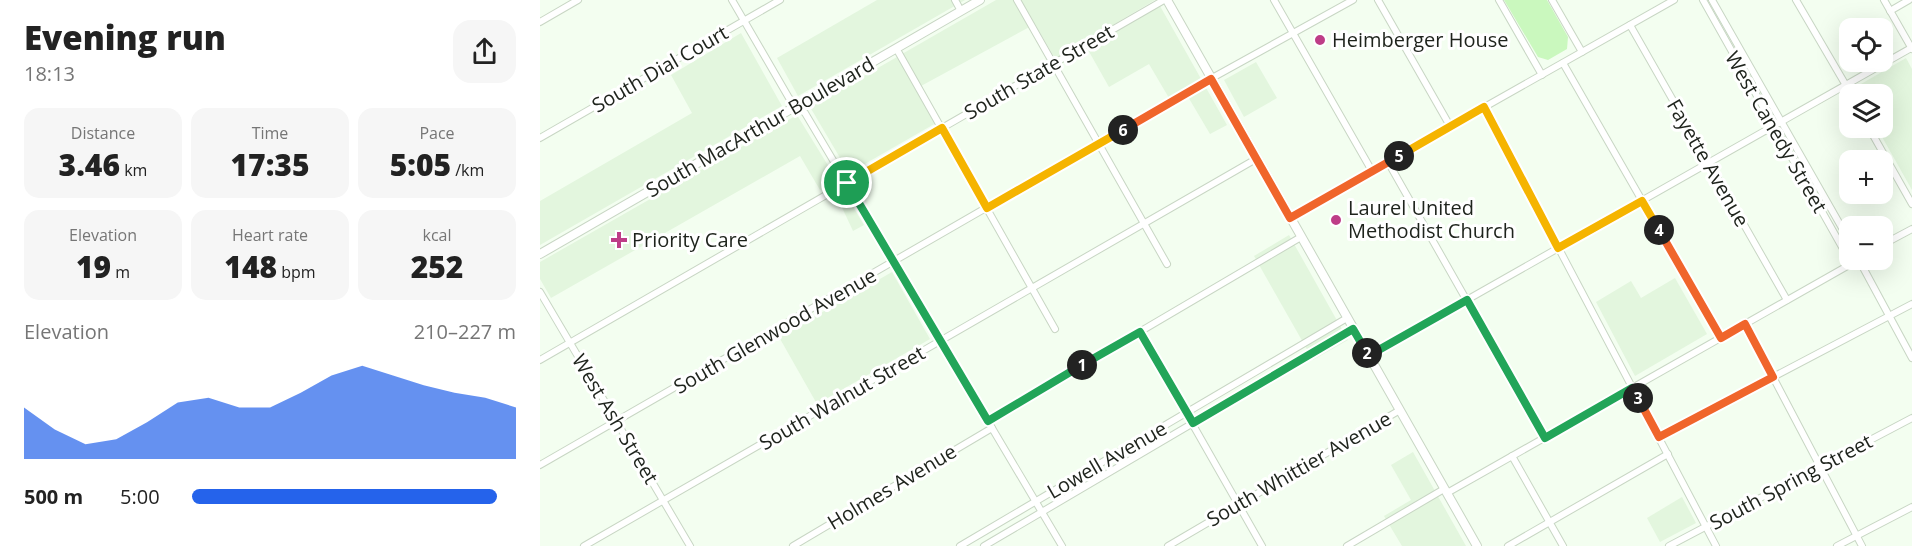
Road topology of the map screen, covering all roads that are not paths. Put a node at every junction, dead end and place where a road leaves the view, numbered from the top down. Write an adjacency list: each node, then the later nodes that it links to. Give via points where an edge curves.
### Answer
1 (578, 0): 24 (street)
2 (732, 0): 23 (street)
3 (780, 0): 23 (street, South Dial Court)
4 (955, 0): 21 (street)
5 (980, 0): 21 (main road, South MacArthur Boulevard)
6 (1017, 0): 31 (street)
7 (1165, 0): 31 (street, South State Street); 33 (main road)
8 (1274, 0): 26 (street)
9 (1353, 0): 26 (street, South Glenwood Avenue)
10 (1378, 0): 40 (street)
11 (1499, 0): 32 (street)
12 (1552, 0): 29 (street)
13 (1658, 0): 20 (street)
14 (1674, 0): 20 (street)
15 (1703, 0): 41 (street, West Canedy Street)
16 (1712, 0): 39 (street, West Canedy Street)
17 (1796, 0): 34 (street)
18 (1884, 0): 22 (street)
19 (1909, 0): 22 (street)
20 (1662, 7): 25 (street)
21 (961, 11): 27 (main road, South MacArthur Boulevard)
22 (1890, 11): 28 (street)
23 (744, 21): 37 (street); 43 (street, South Dial Court)
24 (540, 22)
25 (1630, 25): 29 (street); 48 (street, Fayette Avenue)
26 (1293, 34): 33 (street, South Glenwood Avenue); 49 (street)
27 (896, 48): 37 (main road, South MacArthur Boulevard); 42 (street)
28 (1911, 49): 35 (street)
29 (1582, 52): 30 (street)
30 (1563, 63): 32 (street); 51 (street)
31 (1053, 64): 42 (street, South State Street); 45 (street)
32 (1542, 75): 38 (street)
33 (1211, 79): 45 (street, South Glenwood Avenue); 46 (main road)
34 (1844, 84)
35 (1847, 84)
36 (1839, 88): 39 (street)
37 (797, 106): 50 (street); 62 (main road, South MacArthur Boulevard)
38 (1484, 107): 40 (street); 61 (street)
39 (1780, 121): 41 (street); 55 (street, West Canedy Street)
40 (1450, 126): 47 (street)
41 (1772, 126): 48 (street); 60 (street, West Canedy Street)
42 (942, 128): 50 (street, South State Street); 53 (street)
43 (540, 138)
44 (1875, 138): 52 (street)
45 (1099, 144): 53 (street, South Glenwood Avenue); 56 (street)
46 (1256, 159): 54 (main road); 56 (street, South Walnut Street)
47 (1388, 162): 49 (street); 69 (street)
48 (1708, 162): 51 (street); 70 (street, Fayette Avenue)
49 (1372, 171): 54 (street)
50 (847, 183): 63 (street); 80 (street, South State Street)
51 (1642, 201): 61 (street); 78 (street)
52 (1912, 204)
53 (987, 208): 63 (street, South Glenwood Avenue); 67 (street)
54 (1290, 218): 58 (main road)
55 (1839, 223)
56 (1144, 224): 64 (street); 67 (street, South Walnut Street)
57 (1912, 229): 59 (street)
58 (1301, 237): 73 (main road); 77 (street)
59 (1893, 239)
60 (1839, 242)
61 (1558, 248): 69 (street); 85 (street)
62 (540, 254)
63 (894, 262): 79 (street); 90 (street, South Glenwood Avenue)
64 (1167, 264)
65 (1839, 270): 70 (street)
66 (1864, 270): 72 (street)
67 (1032, 288): 75 (street); 79 (street, South Walnut Street)
68 (540, 292): 80 (street, West Ash Street)
69 (1467, 300): 81 (street); 94 (street)
70 (1787, 300): 74 (street)
71 (1912, 304): 72 (street)
72 (1889, 316): 82 (street); 84 (street)
73 (1347, 318): 76 (main road); 87 (street, Lowell Avenue)
74 (1745, 324): 78 (street); 84 (street)
75 (1055, 329)
76 (1353, 329): 81 (main road); 91 (street, Lowell Avenue)
77 (1140, 332): 87 (street); 89 (street)
78 (1721, 338): 85 (street)
79 (940, 341): 89 (street); 100 (street, South Walnut Street)
80 (570, 343): 83 (street, South State Street); 90 (street, West Ash Street)
81 (1368, 356): 86 (main road)
82 (1912, 358)
83 (540, 360)
84 (1773, 377): 93 (street); 98 (street)
85 (1632, 388): 93 (street); 94 (street)
86 (1400, 410): 99 (main road); 102 (street, South Whittier Avenue)
87 (1187, 413): 91 (street); 101 (street, Lowell Avenue)
88 (1912, 418): 98 (street, South Spring Street)
89 (988, 421): 92 (street)
90 (617, 422): 97 (street, South Glenwood Avenue); 100 (street, West Ash Street)
91 (1193, 423): 102 (street); 104 (street, Lowell Avenue)
92 (992, 428): 101 (street); 110 (street, Holmes Avenue)
93 (1659, 437): 95 (street)
94 (1545, 438): 96 (street)
95 (1668, 454): 105 (street); 106 (street)
96 (1512, 456): 99 (street); 105 (street)
97 (540, 465)
98 (1820, 467): 106 (street, South Spring Street); 107 (street)
99 (1445, 491): 116 (street); 117 (main road)
100 (664, 501): 108 (street, South Walnut Street); 109 (street, West Ash Street)
101 (1035, 501): 104 (street); 111 (street, Lowell Avenue)
102 (1239, 504): 114 (street, South Whittier Avenue); 115 (street)
103 (1912, 507): 107 (street)
104 (1042, 512): 112 (street, Lowell Avenue); 113 (street)
105 (1550, 522): 118 (street); 119 (street)
106 (1706, 526): 120 (street, South Spring Street); 121 (street)
107 (1857, 536): 122 (street); 123 (street)
108 (584, 546)
109 (690, 546)
110 (793, 546)
111 (960, 546)
112 (984, 546)
113 (1062, 546)
114 (1168, 546)
115 (1262, 546)
116 (1347, 546)
117 (1477, 546)
118 (1508, 546)
119 (1563, 546)
120 (1670, 546)
121 (1716, 546)
122 (1837, 546)
123 (1862, 546)

